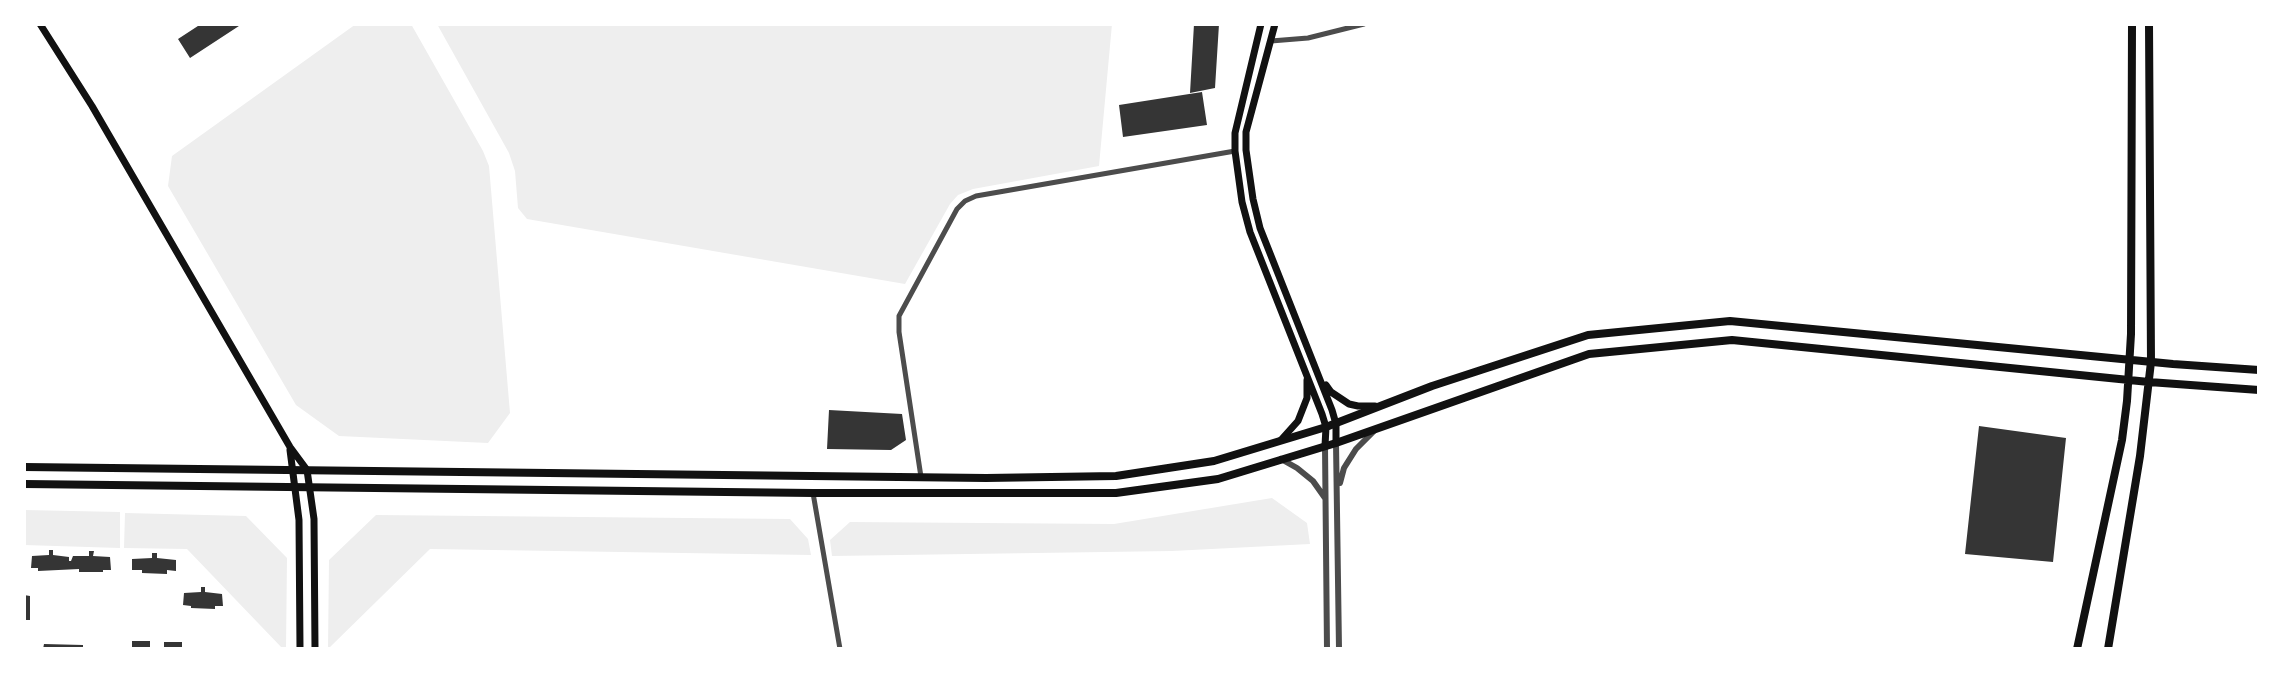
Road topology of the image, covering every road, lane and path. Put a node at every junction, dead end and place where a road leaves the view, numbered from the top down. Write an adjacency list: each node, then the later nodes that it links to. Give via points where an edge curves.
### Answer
1 (40, 24): 24 (main road)
2 (1261, 24): 8 (main road)
3 (1275, 24): 7 (main road)
4 (1364, 24): 7 (street)
5 (2132, 24): 9 (main road)
6 (2149, 24): 10 (main road)
7 (1271, 41): 12 (main road, via 1246,132 1249,174 1260,228)
8 (1235, 151): 13 (main road, via 1250,232); 29 (street, via 976,196 957,209 899,316)
9 (2130, 360): 10 (main road); 14 (main road); 17 (main road, via 1730,321 1588,335)
10 (2151, 362): 11 (main road); 15 (main road)
11 (2259, 370)
12 (1317, 372): 17 (main road, via 1331,392 1349,404); 18 (main road)
13 (1306, 374): 19 (main road); 21 (main road, via 1307,398 1298,421)
14 (2128, 379): 15 (main road); 20 (main road, via 1732,340 1589,354); 41 (main road, via 2122,440)
15 (2149, 382): 16 (main road); 42 (main road)
16 (2259, 390)
17 (1381, 406): 18 (main road)
18 (1336, 424): 19 (main road); 22 (main road)
19 (1326, 427): 21 (main road); 23 (main road)
20 (1376, 429): 22 (main road); 34 (street, via 1344,468)
21 (1281, 441): 29 (main road, via 1214,461 1116,476)
22 (1336, 443): 23 (main road); 34 (street)
23 (1325, 446): 25 (main road); 35 (street)
24 (290, 447): 27 (main road); 28 (main road)
25 (1281, 459): 33 (main road, via 1218,479 1116,493); 35 (street, via 1313,481)
26 (24, 467): 27 (main road)
27 (292, 470): 28 (main road); 31 (main road)
28 (307, 470): 29 (main road); 32 (main road)
29 (921, 477)
30 (24, 484): 31 (main road)
31 (296, 487): 32 (main road); 36 (main road)
32 (311, 487): 33 (main road); 37 (main road)
33 (813, 493): 38 (street)
34 (1338, 494): 40 (street)
35 (1325, 498): 39 (street)
36 (300, 649)
37 (315, 649)
38 (840, 649)
39 (1327, 649)
40 (1339, 649)
41 (2077, 649)
42 (2108, 649)

